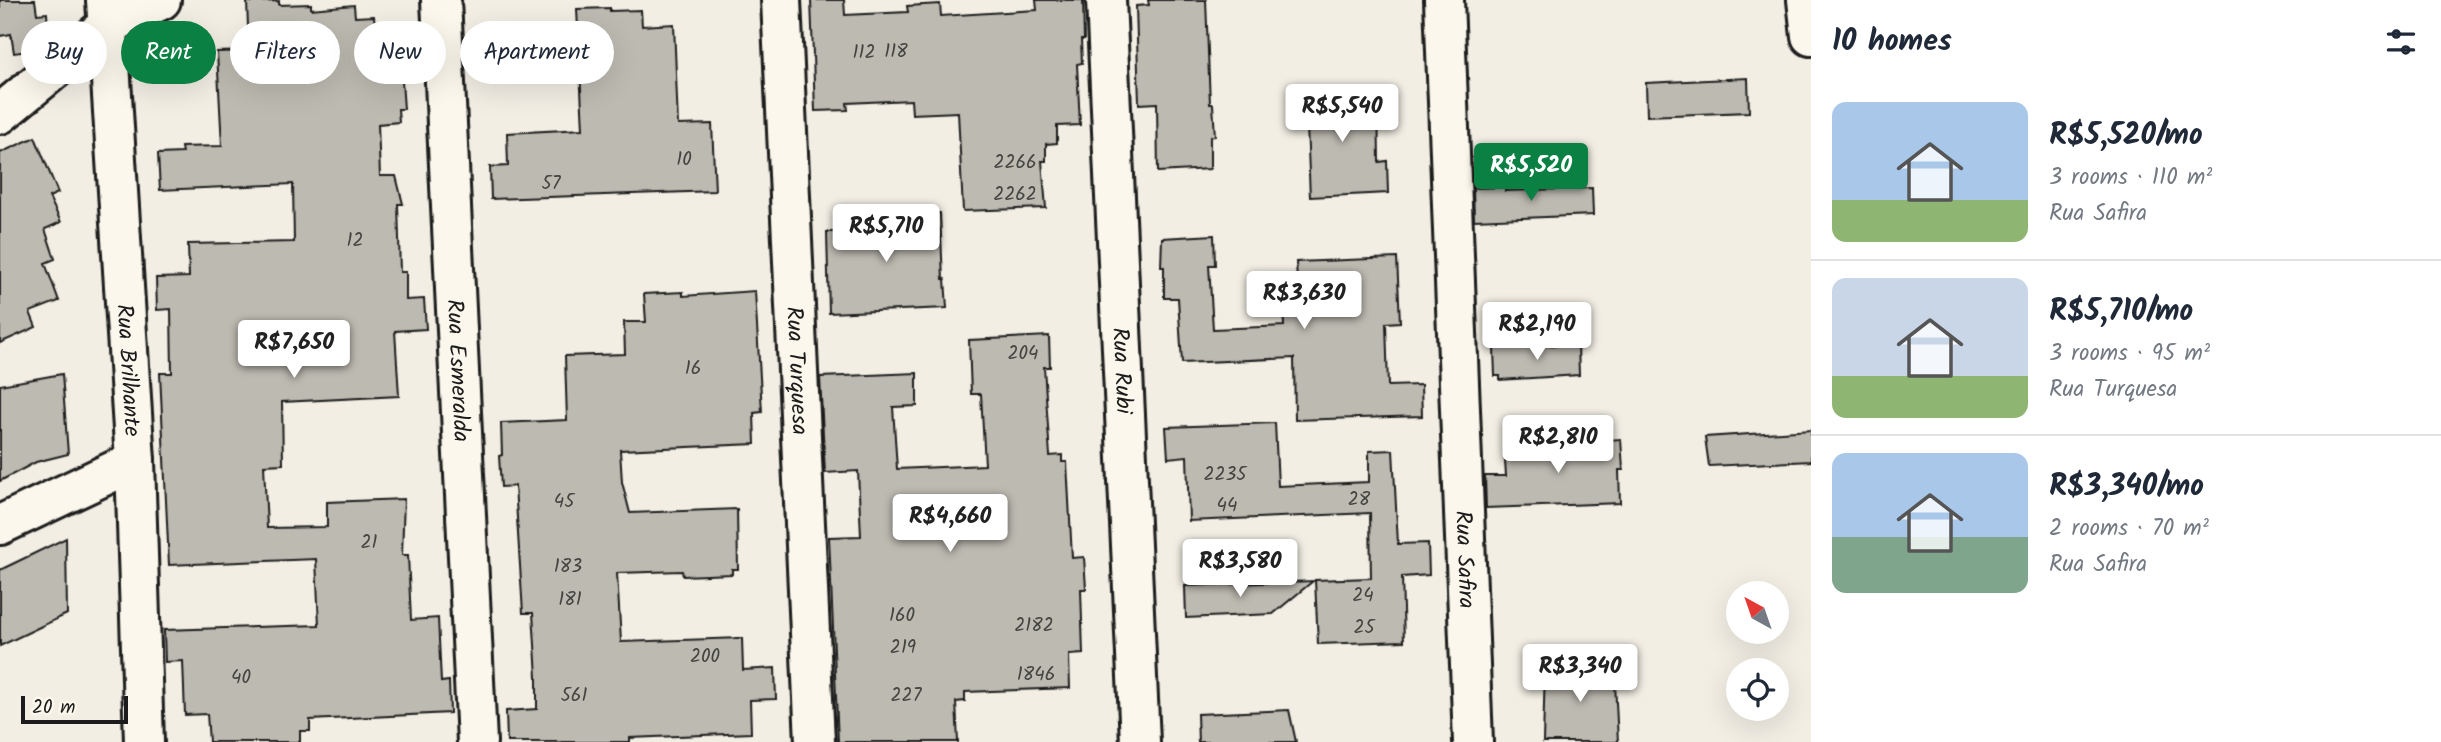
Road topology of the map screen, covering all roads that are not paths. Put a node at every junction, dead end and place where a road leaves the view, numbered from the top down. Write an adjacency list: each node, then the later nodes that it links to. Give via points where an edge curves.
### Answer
1 (161, 0): 7 (street)
2 (442, 0): 13 (street, Rua Esmeralda)
3 (781, 0): 14 (street, Rua Turquesa)
4 (1106, 0): 15 (street, Rua Rubi)
5 (1444, 0): 16 (street, Rua Safira)
6 (1807, 0): 8 (street)
7 (107, 12): 9 (street); 10 (street, Rua Brilhante)
8 (1811, 36)
9 (0, 114)
10 (135, 461): 11 (street); 12 (street, Rua Brilhante)
11 (0, 525)
12 (144, 742)
13 (477, 742)
14 (815, 742)
15 (1140, 742)
16 (1473, 742)

